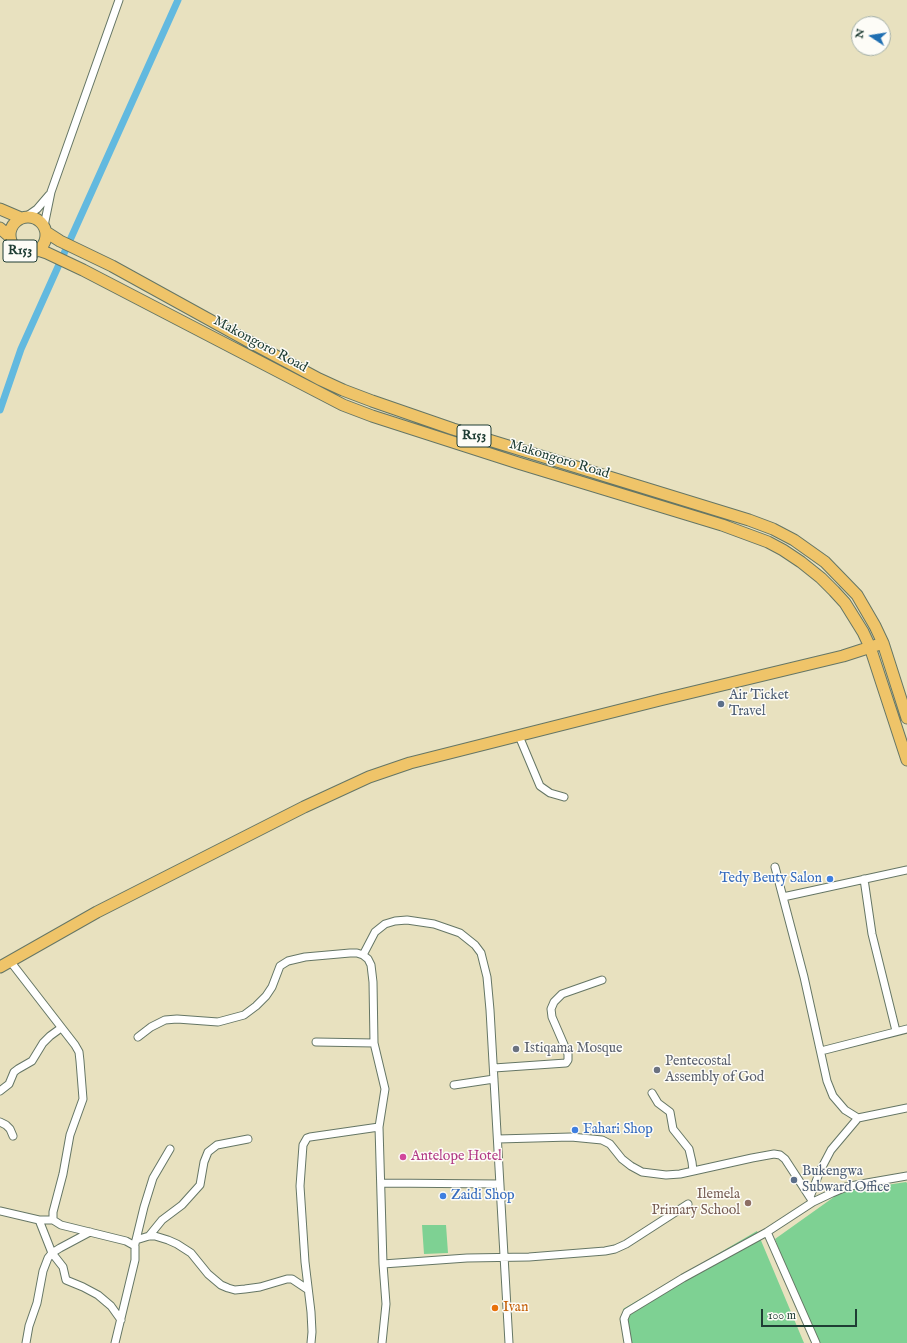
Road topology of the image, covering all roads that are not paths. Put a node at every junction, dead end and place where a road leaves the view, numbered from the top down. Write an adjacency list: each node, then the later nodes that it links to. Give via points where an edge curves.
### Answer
1 (119, 0): 2 (street)
2 (51, 192): 4 (street, via 43,204); 6 (street)
3 (0, 210): 4 (main road, Makongoro Road / R153)
4 (24, 217): 6 (main road, Makongoro Road / R153, via 37,218); 7 (main road, R153, via 12,226)
5 (0, 228): 7 (main road, Makongoro Road / R153)
6 (45, 229): 8 (main road, R153, via 45,242); 9 (main road, Makongoro Road / R153, via 60,241 112,266 343,390 453,429 773,529 810,550 844,580 857,595)
7 (10, 237): 8 (main road, Makongoro Road / R153, via 20,252 33,253)
8 (38, 250): 10 (main road, Makongoro Road / R153, via 83,270 343,405 518,463 722,525 768,542 801,562 830,587 845,603)
9 (883, 643): 10 (main road); 11 (main road, Makongoro Road / R153)
10 (870, 648): 12 (main road); 13 (main road, Makongoro Road / R153)
11 (907, 718)
12 (519, 736): 14 (street, via 540,786 550,793); 20 (main road, via 410,763 350,785 97,912)
13 (907, 760)
14 (564, 797)
15 (776, 866): 18 (street)
16 (907, 870): 17 (street)
17 (864, 879): 18 (street); 25 (street, via 872,934)
18 (784, 897): 29 (street)
19 (363, 955): 26 (street, via 350,953 288,961 280,966 266,996 244,1014 218,1022 165,1020 150,1027); 28 (street, via 371,965); 30 (street, via 375,932 385,924 395,921 434,924 468,938 481,953 487,977)
20 (10, 962): 21 (main road); 23 (street)
21 (0, 967)
22 (602, 980): 30 (street, via 562,994 554,1002 551,1009 552,1017 568,1054 566,1063)
23 (61, 1028): 33 (street, via 43,1043 32,1061 14,1072 9,1084); 51 (street, via 79,1052 83,1099 70,1135)
24 (907, 1029): 25 (street)
25 (896, 1031): 29 (street)
26 (138, 1037)
27 (316, 1042): 28 (street)
28 (374, 1043): 38 (street, via 385,1089)
29 (821, 1051): 36 (street, via 833,1096 845,1110)
30 (494, 1068): 31 (street)
31 (494, 1079): 32 (street); 41 (street)
32 (454, 1085)
33 (2, 1086)
34 (652, 1093): 43 (street, via 658,1103 670,1112 673,1129 689,1149)
35 (907, 1108): 36 (street)
36 (858, 1118): 47 (street, via 828,1156 820,1171)
37 (0, 1122): 39 (street, via 10,1129)
38 (379, 1127): 45 (street); 59 (street, via 310,1137 302,1145 300,1186)
39 (13, 1136)
40 (248, 1139): 54 (street, via 217,1145 208,1152 200,1185 175,1211 162,1220)
41 (498, 1139): 43 (street, via 564,1137 602,1140 610,1144 622,1159 642,1172 666,1175); 46 (street)
42 (170, 1149): 55 (street, via 153,1178)
43 (693, 1171): 47 (street, via 774,1154 782,1155)
44 (907, 1176): 47 (street, via 846,1187)
45 (381, 1183): 46 (street); 58 (street)
46 (499, 1184): 57 (street)
47 (812, 1200): 53 (street)
48 (688, 1204): 57 (street, via 640,1236 615,1249 596,1253)
49 (0, 1211): 50 (street)
50 (39, 1220): 51 (street); 56 (street)
51 (53, 1220): 52 (street, via 61,1225)
52 (90, 1232): 55 (street); 56 (street)
53 (768, 1232): 68 (street, via 627,1312 624,1319); 69 (street)
54 (149, 1236): 55 (street); 59 (street, via 168,1240 185,1248 208,1274 220,1285 228,1288 246,1289 292,1279)
55 (136, 1243): 61 (street, via 135,1260)
56 (52, 1253): 60 (street, via 63,1267 64,1278 67,1281 90,1290); 63 (street, via 45,1263)
57 (504, 1258): 58 (street); 67 (street)
58 (383, 1264): 66 (street, via 386,1304)
59 (307, 1289): 65 (street, via 311,1312)
60 (106, 1302): 61 (street); 62 (street)
61 (124, 1308): 62 (street)
62 (121, 1320): 64 (street)
63 (26, 1343)
64 (116, 1343)
65 (311, 1343)
66 (382, 1343)
67 (509, 1343)
68 (628, 1343)
69 (816, 1343)

